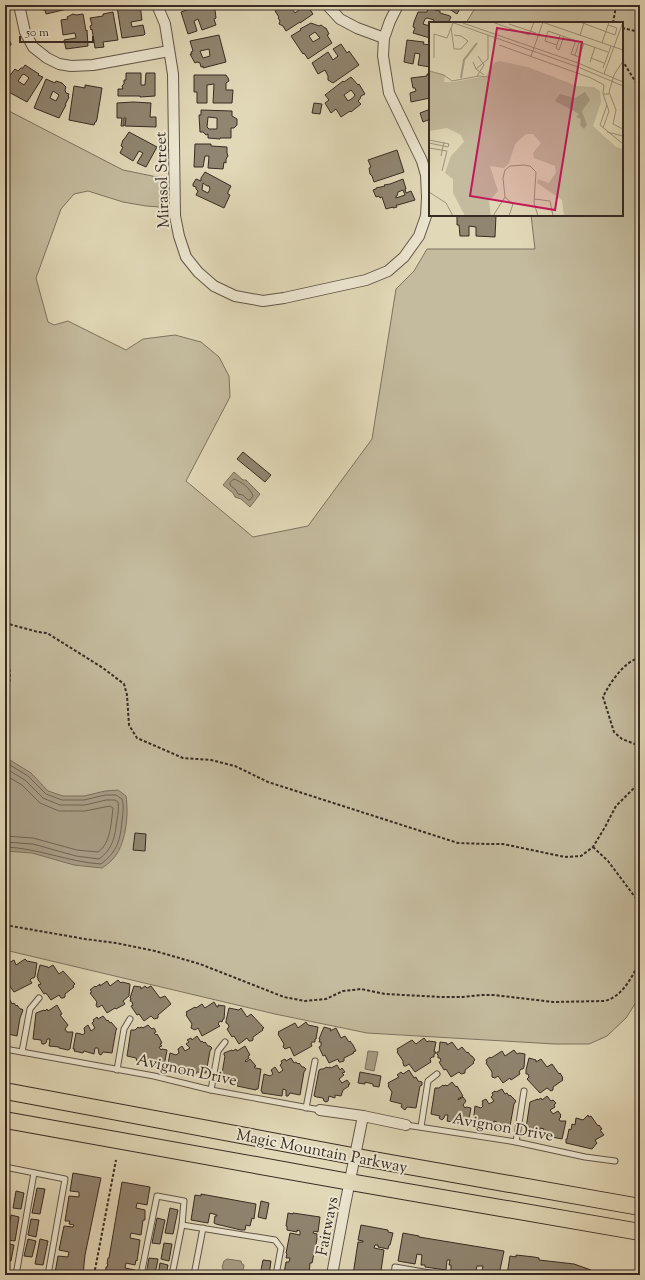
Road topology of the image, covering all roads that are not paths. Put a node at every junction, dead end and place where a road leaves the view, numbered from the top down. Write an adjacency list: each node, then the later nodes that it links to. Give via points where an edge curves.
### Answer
1 (19, 5): 6 (street, via 25,32 33,47 60,64 93,64)
2 (157, 5): 6 (street, Mirasol Street, via 165,24)
3 (327, 5): 5 (street, via 340,19)
4 (398, 5): 5 (street, Mirasol Street)
5 (384, 38): 6 (street, Mirasol Street, via 383,56 389,93 426,174 426,216 419,236 404,257 388,271 366,280 262,301 235,296 214,286 186,257 178,236 175,216 173,74)
6 (170, 51)
7 (39, 998): 11 (lane, via 30,1009)
8 (130, 1019): 13 (lane, via 124,1029)
9 (225, 1042): 15 (lane, via 218,1051)
10 (5, 1049): 11 (lane, Avignon Drive)
11 (22, 1052): 13 (lane, Avignon Drive)
12 (315, 1061): 18 (lane)
13 (117, 1070): 15 (lane, Avignon Drive)
14 (437, 1074): 23 (lane, via 428,1081)
15 (211, 1090): 18 (lane, Avignon Drive)
16 (5, 1091): 25 (main road, Magic Mountain Parkway)
17 (524, 1091): 24 (lane)
18 (306, 1108): 19 (lane, Avignon Drive)
19 (320, 1110): 20 (street, Avignon Drive)
20 (363, 1116): 22 (street, Avignon Drive); 25 (street)
21 (5, 1120): 29 (main road, Magic Mountain Parkway)
22 (406, 1125): 23 (lane, Avignon Drive)
23 (421, 1127): 24 (lane, Avignon Drive)
24 (516, 1142): 26 (lane, Avignon Drive)
25 (354, 1157): 29 (street); 30 (main road, Magic Mountain Parkway)
26 (615, 1161)
27 (5, 1167): 28 (lane)
28 (34, 1173): 34 (lane); 35 (lane, via 65,1179)
29 (350, 1182): 33 (main road, Magic Mountain Parkway); 40 (street, Fairways)
30 (640, 1207)
31 (182, 1224): 32 (lane); 36 (lane, via 184,1201 157,1196); 37 (lane)
32 (203, 1228): 38 (lane); 39 (lane, via 275,1240 281,1248)
33 (640, 1232)
34 (16, 1275)
35 (48, 1275)
36 (141, 1275)
37 (172, 1275)
38 (194, 1275)
39 (276, 1275)
40 (332, 1275)
41 (394, 1275): 42 (lane, via 395,1267)
42 (441, 1275)

